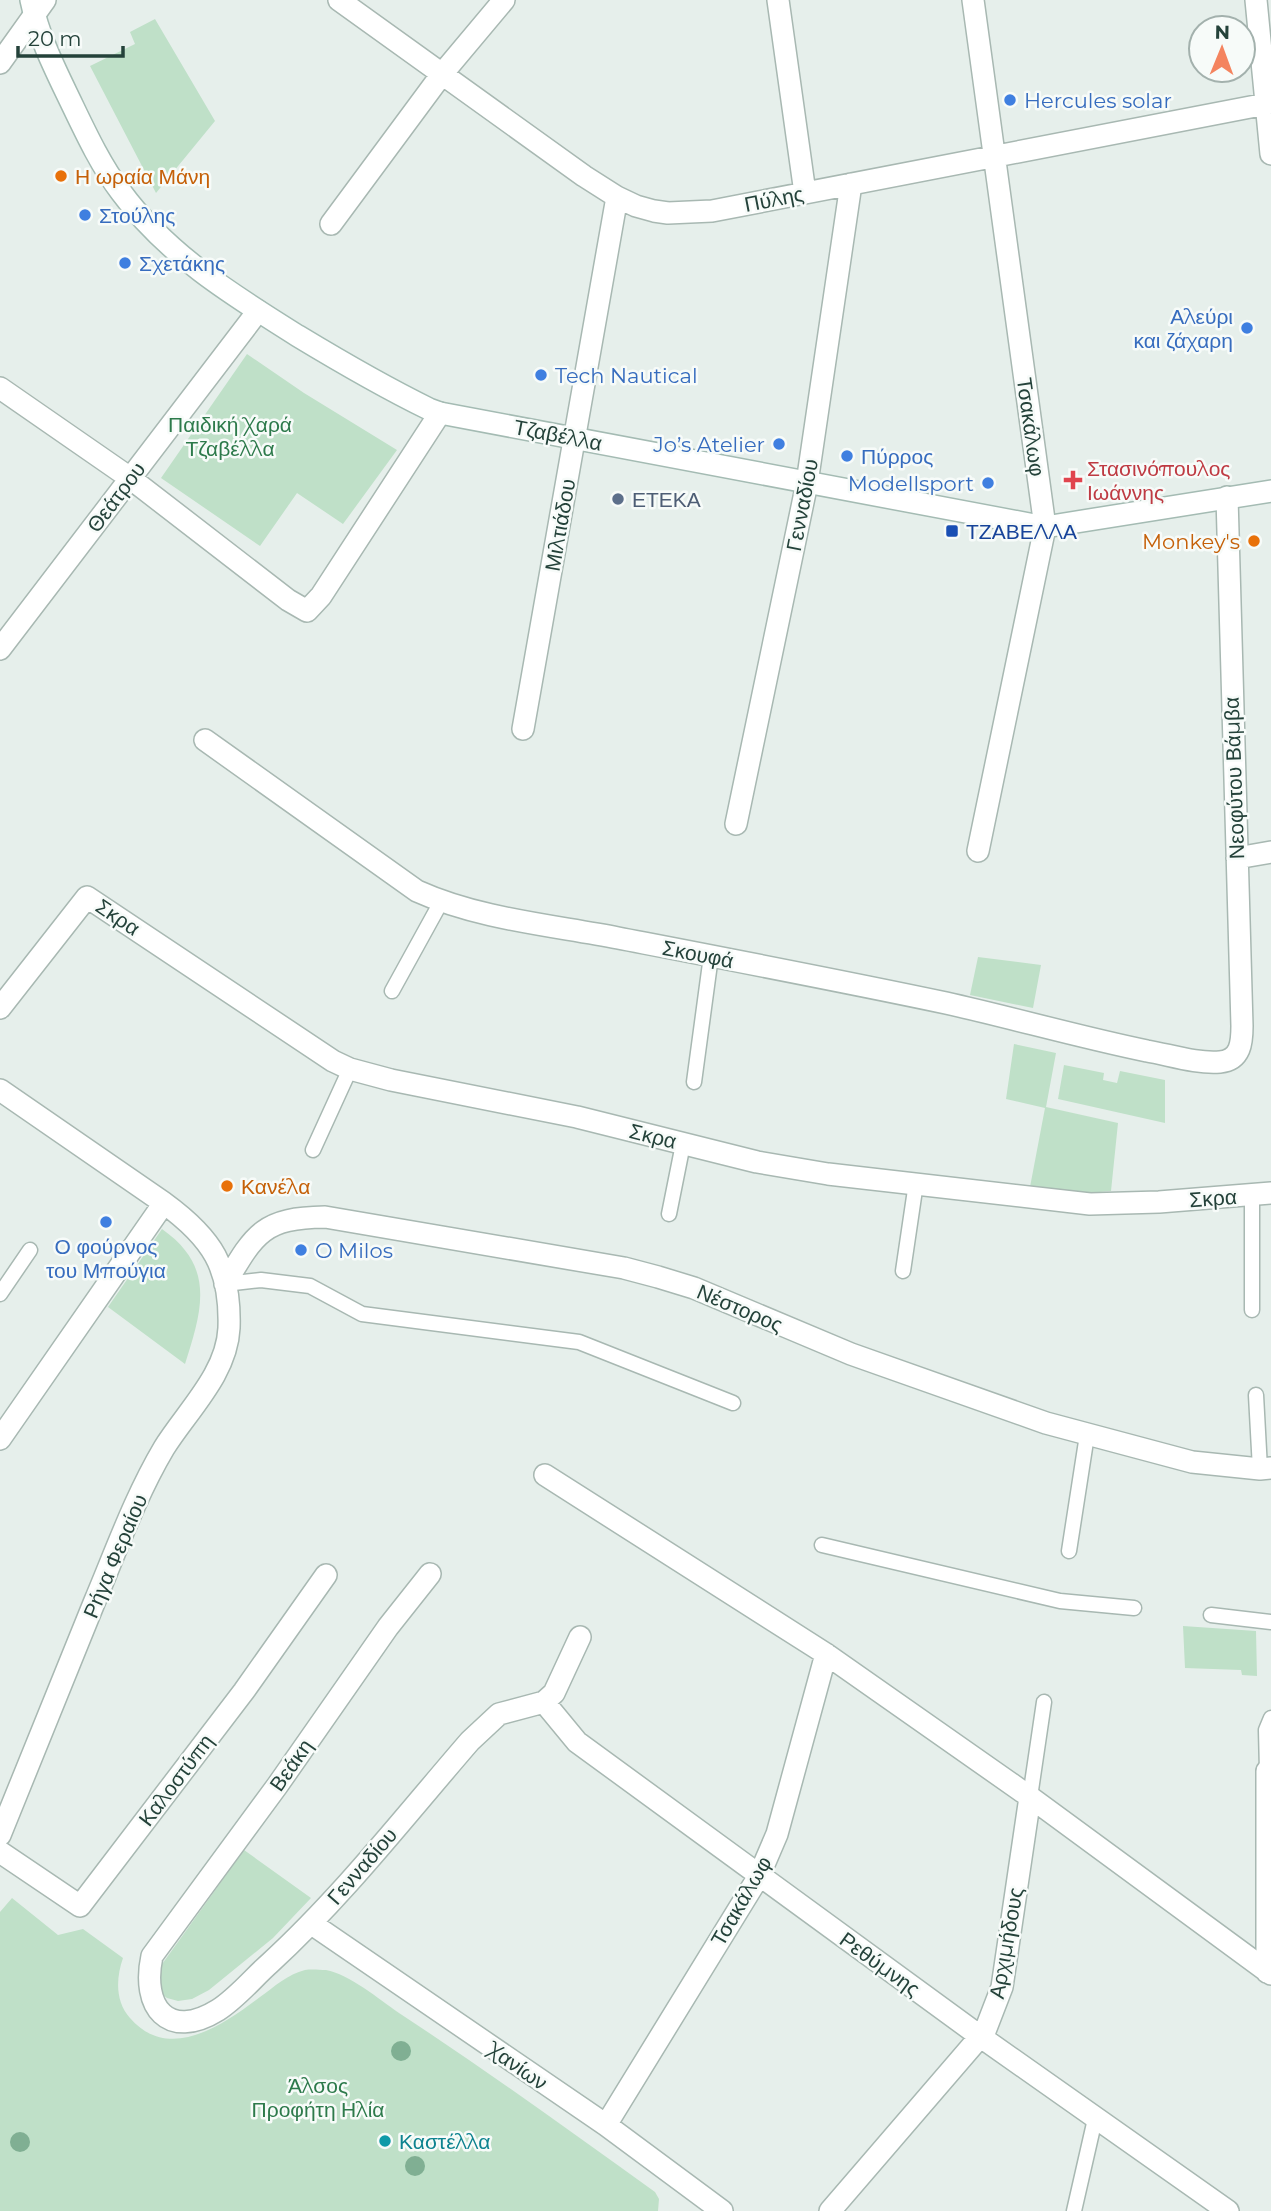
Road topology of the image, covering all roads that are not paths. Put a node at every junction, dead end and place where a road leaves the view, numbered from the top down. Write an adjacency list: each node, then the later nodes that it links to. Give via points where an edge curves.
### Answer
1 (339, 0): 8 (street, Πύλης)
2 (504, 0): 8 (street)
3 (778, 0): 13 (street)
4 (973, 0): 11 (street, Τσακάλωφ)
5 (1256, 0): 9 (street)
6 (37, 6): 7 (street); 16 (street, Τζαβέλλα, via 46,51 121,192 162,240)
7 (0, 63)
8 (442, 74): 14 (street, Πύλης); 15 (street)
9 (1266, 104): 10 (street); 11 (street, Πύλης)
10 (1271, 154)
11 (994, 156): 12 (street, Πύλης); 24 (street, Τσακάλωφ)
12 (851, 184): 13 (street, Πύλης); 21 (street, Γενναδίου)
13 (805, 194): 14 (street, Πύλης, via 693,213 654,211)
14 (617, 197): 19 (street, Μιλτιάδου)
15 (331, 224)
16 (258, 311): 18 (street, Τζαβέλλα, via 391,391); 20 (street, Θεάτρου)
17 (0, 388): 20 (street)
18 (440, 413): 19 (street, Τζαβέλλα); 20 (street, via 307,611)
19 (575, 439): 21 (street, Τζαβέλλα); 26 (street, Μιλτιάδου)
20 (130, 478): 25 (street, Θεάτρου)
21 (807, 482): 24 (street, Τζαβέλλα); 28 (street, Γενναδίου)
22 (1271, 491): 23 (street, Τζαβέλλα)
23 (1227, 498): 24 (street, Τζαβέλλα); 31 (street, Νεοφύτου Βάμβα)
24 (1045, 527): 29 (street, Τσακάλωφ)
25 (0, 649)
26 (523, 729)
27 (205, 740): 32 (street, Σκουφά, via 417,891)
28 (736, 824)
29 (978, 851)
30 (1271, 852): 31 (street)
31 (1237, 858): 36 (street, Νεοφύτου Βάμβα, via 1242,1033)
32 (441, 902): 33 (street, Σκουφά); 34 (lane)
33 (711, 956): 36 (street, Σκουφά, via 948,1004 1110,1044 1221,1062); 38 (lane)
34 (392, 990)
35 (0, 1008): 37 (street, Σκρα, via 87,897)
36 (1235, 1056)
37 (350, 1069): 40 (street, Σκρα); 41 (lane)
38 (694, 1082)
39 (0, 1090): 44 (street, Ρήγα Φεραίου)
40 (683, 1144): 42 (street, Σκρα, via 828,1174); 45 (lane)
41 (313, 1150)
42 (916, 1183): 43 (street, Σκρα, via 1090,1204); 47 (lane)
43 (1262, 1194): 50 (lane)
44 (164, 1203): 48 (street, Ρήγα Φεραίου, via 206,1239 219,1260); 54 (street)
45 (669, 1214)
46 (30, 1250): 49 (lane)
47 (903, 1271)
48 (225, 1284): 52 (lane, via 261,1280 310,1286 362,1314 579,1342); 53 (street, Νέστορος, via 247,1246 271,1224 296,1217 325,1217 624,1268 694,1288 851,1354); 71 (street, Ρήγα Φεραίου, via 226,1350 135,1505)
49 (0, 1294)
50 (1252, 1310)
51 (1256, 1395): 55 (lane)
52 (733, 1403)
53 (1087, 1435): 55 (street, Νέστορος, via 1192,1462); 58 (lane)
54 (0, 1439)
55 (1266, 1469)
56 (545, 1475): 65 (street)
57 (822, 1545): 61 (lane, via 1060,1601)
58 (1069, 1551)
59 (429, 1574): 75 (street, Βεάκη)
60 (326, 1575): 72 (street, Καλοστύπη, via 80,1906)
61 (1134, 1608)
62 (1211, 1615): 63 (lane)
63 (1271, 1622)
64 (580, 1637): 66 (street, via 554,1693)
65 (825, 1654): 70 (street); 73 (street, Τσακάλωφ, via 777,1834)
66 (544, 1702): 73 (street, Ρεθύμνης, via 578,1742); 74 (street, Γενναδίου, via 499,1714 470,1741)
67 (1044, 1702): 70 (lane, Αρχιμήδους)
68 (1271, 1718): 69 (lane, via 1266,1730)
69 (1269, 1772): 76 (street)
70 (1030, 1797): 76 (street); 77 (street, Αρχιμήδους, via 1002,1987)
71 (0, 1835)
72 (0, 1852)
73 (759, 1876): 77 (street, Ρεθύμνης); 79 (street, Τσακάλωφ)
74 (313, 1924): 75 (street, Γενναδίου, via 221,2008 201,2019 184,2022 156,2009 148,1975); 79 (street, Χανίων)
75 (152, 1956)
76 (1269, 1973)
77 (981, 2037): 78 (street, Ρεθύμνης); 81 (street, Αρχιμήδους)
78 (1096, 2119): 82 (lane); 83 (street, Ρεθύμνης)
79 (606, 2125): 80 (street, Χανίων)
80 (722, 2211)
81 (830, 2211)
82 (1073, 2211)
83 (1228, 2211)

